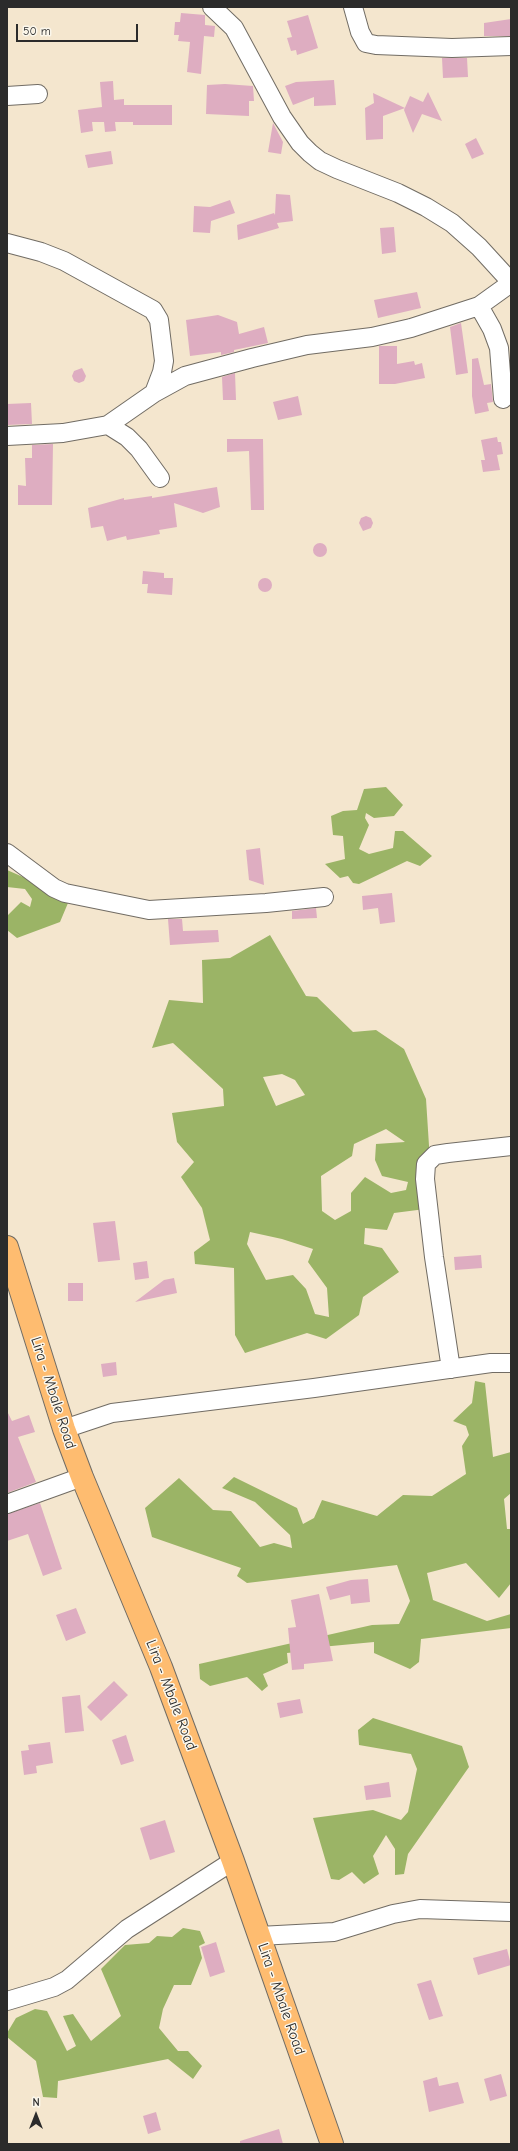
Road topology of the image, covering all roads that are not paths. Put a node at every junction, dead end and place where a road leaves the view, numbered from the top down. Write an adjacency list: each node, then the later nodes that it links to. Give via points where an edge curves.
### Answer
1 (212, 7): 7 (street, via 234,28 282,117 310,153 337,169 398,193 452,223 479,246)
2 (353, 7): 3 (street, via 366,43 452,48)
3 (511, 46)
4 (38, 94): 5 (street)
5 (7, 96)
6 (7, 243): 9 (street, via 64,261 154,310 159,320 164,361)
7 (511, 282): 8 (street)
8 (479, 306): 9 (street, via 393,333 307,346 252,358 185,376); 10 (street, via 499,348)
9 (154, 393): 11 (street)
10 (503, 399)
11 (108, 425): 12 (street, via 70,433); 13 (street, via 127,437 139,449)
12 (7, 436)
13 (160, 478)
14 (7, 853): 15 (street, via 54,888 65,893 149,910)
15 (324, 897)
16 (511, 1146): 19 (street, via 435,1155 426,1164 425,1179 434,1257)
17 (7, 1247): 20 (main road, Lira - Mbale Road)
18 (511, 1363): 19 (street)
19 (451, 1369): 20 (street, via 112,1413)
20 (64, 1429): 21 (main road, Lira - Mbale Road)
21 (82, 1477): 22 (street); 23 (main road, Lira - Mbale Road, via 161,1667)
22 (7, 1504)
23 (233, 1861): 25 (main road, Lira - Mbale Road); 26 (street, via 127,1929 67,1980 54,1987)
24 (511, 1912): 25 (street, via 420,1909 393,1914 334,1932)
25 (259, 1936): 27 (main road, Lira - Mbale Road)
26 (7, 2001)
27 (332, 2144)

